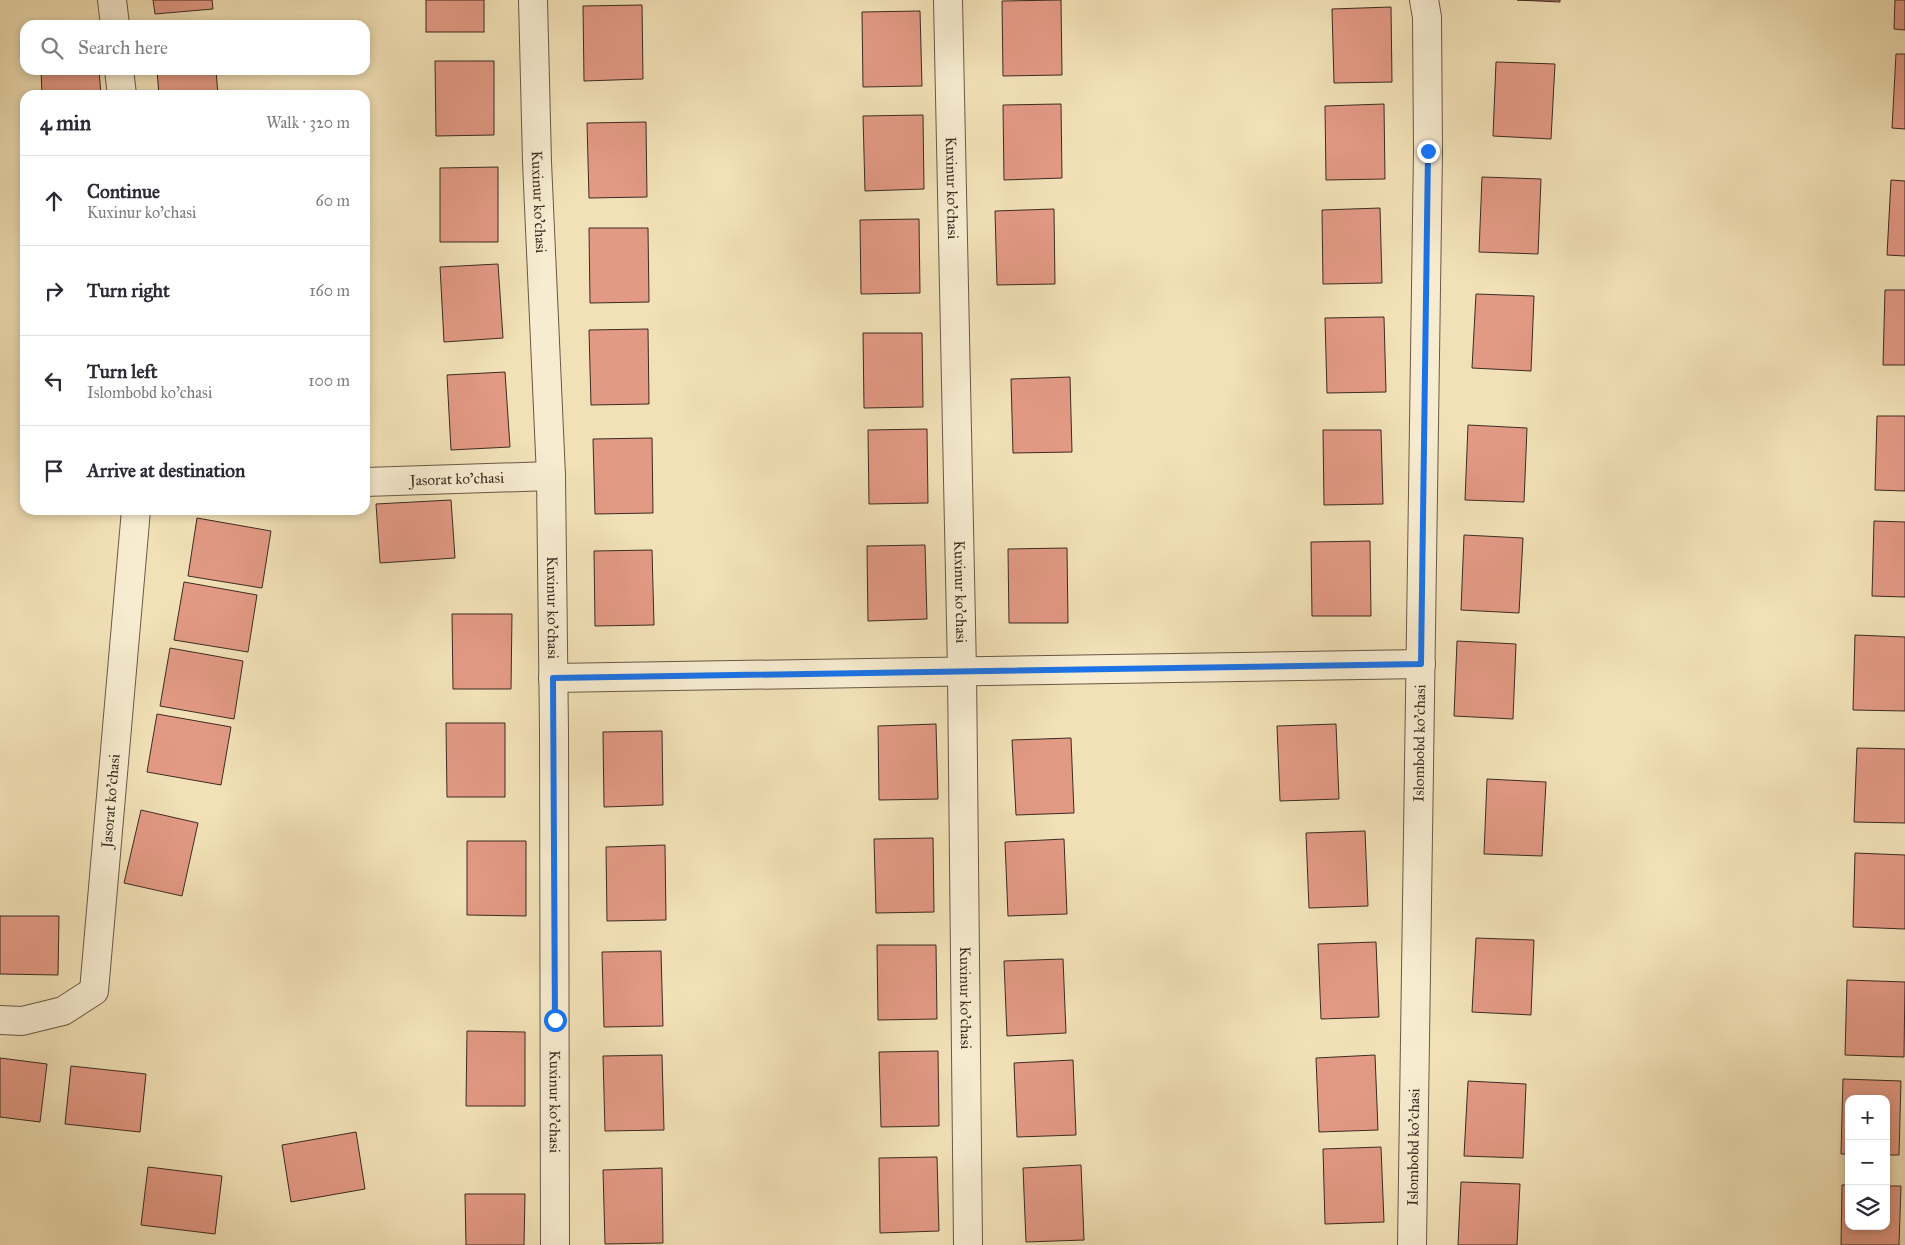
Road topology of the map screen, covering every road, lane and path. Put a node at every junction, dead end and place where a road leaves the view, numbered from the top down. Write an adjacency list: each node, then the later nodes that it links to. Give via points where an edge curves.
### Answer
1 (112, 0): 5 (street)
2 (533, 0): 8 (street, Kuxinur ko'chasi)
3 (948, 0): 12 (street, Kuxinur ko'chasi)
4 (1424, 0): 11 (street, Islombobd ko'chasi, via 1427,17 1428,151)
5 (114, 20)
6 (120, 75): 7 (street)
7 (121, 90)
8 (550, 476): 9 (street, Jasorat ko'chasi); 13 (street, Kuxinur ko'chasi)
9 (370, 482)
10 (136, 515): 14 (street, Jasorat ko'chasi, via 94,991 63,1010 22,1021)
11 (1421, 664): 12 (street); 17 (street, Islombobd ko'chasi)
12 (962, 671): 13 (street); 16 (street, Kuxinur ko'chasi)
13 (553, 678): 15 (street, Kuxinur ko'chasi)
14 (0, 1020)
15 (555, 1245)
16 (968, 1245)
17 (1412, 1245)

